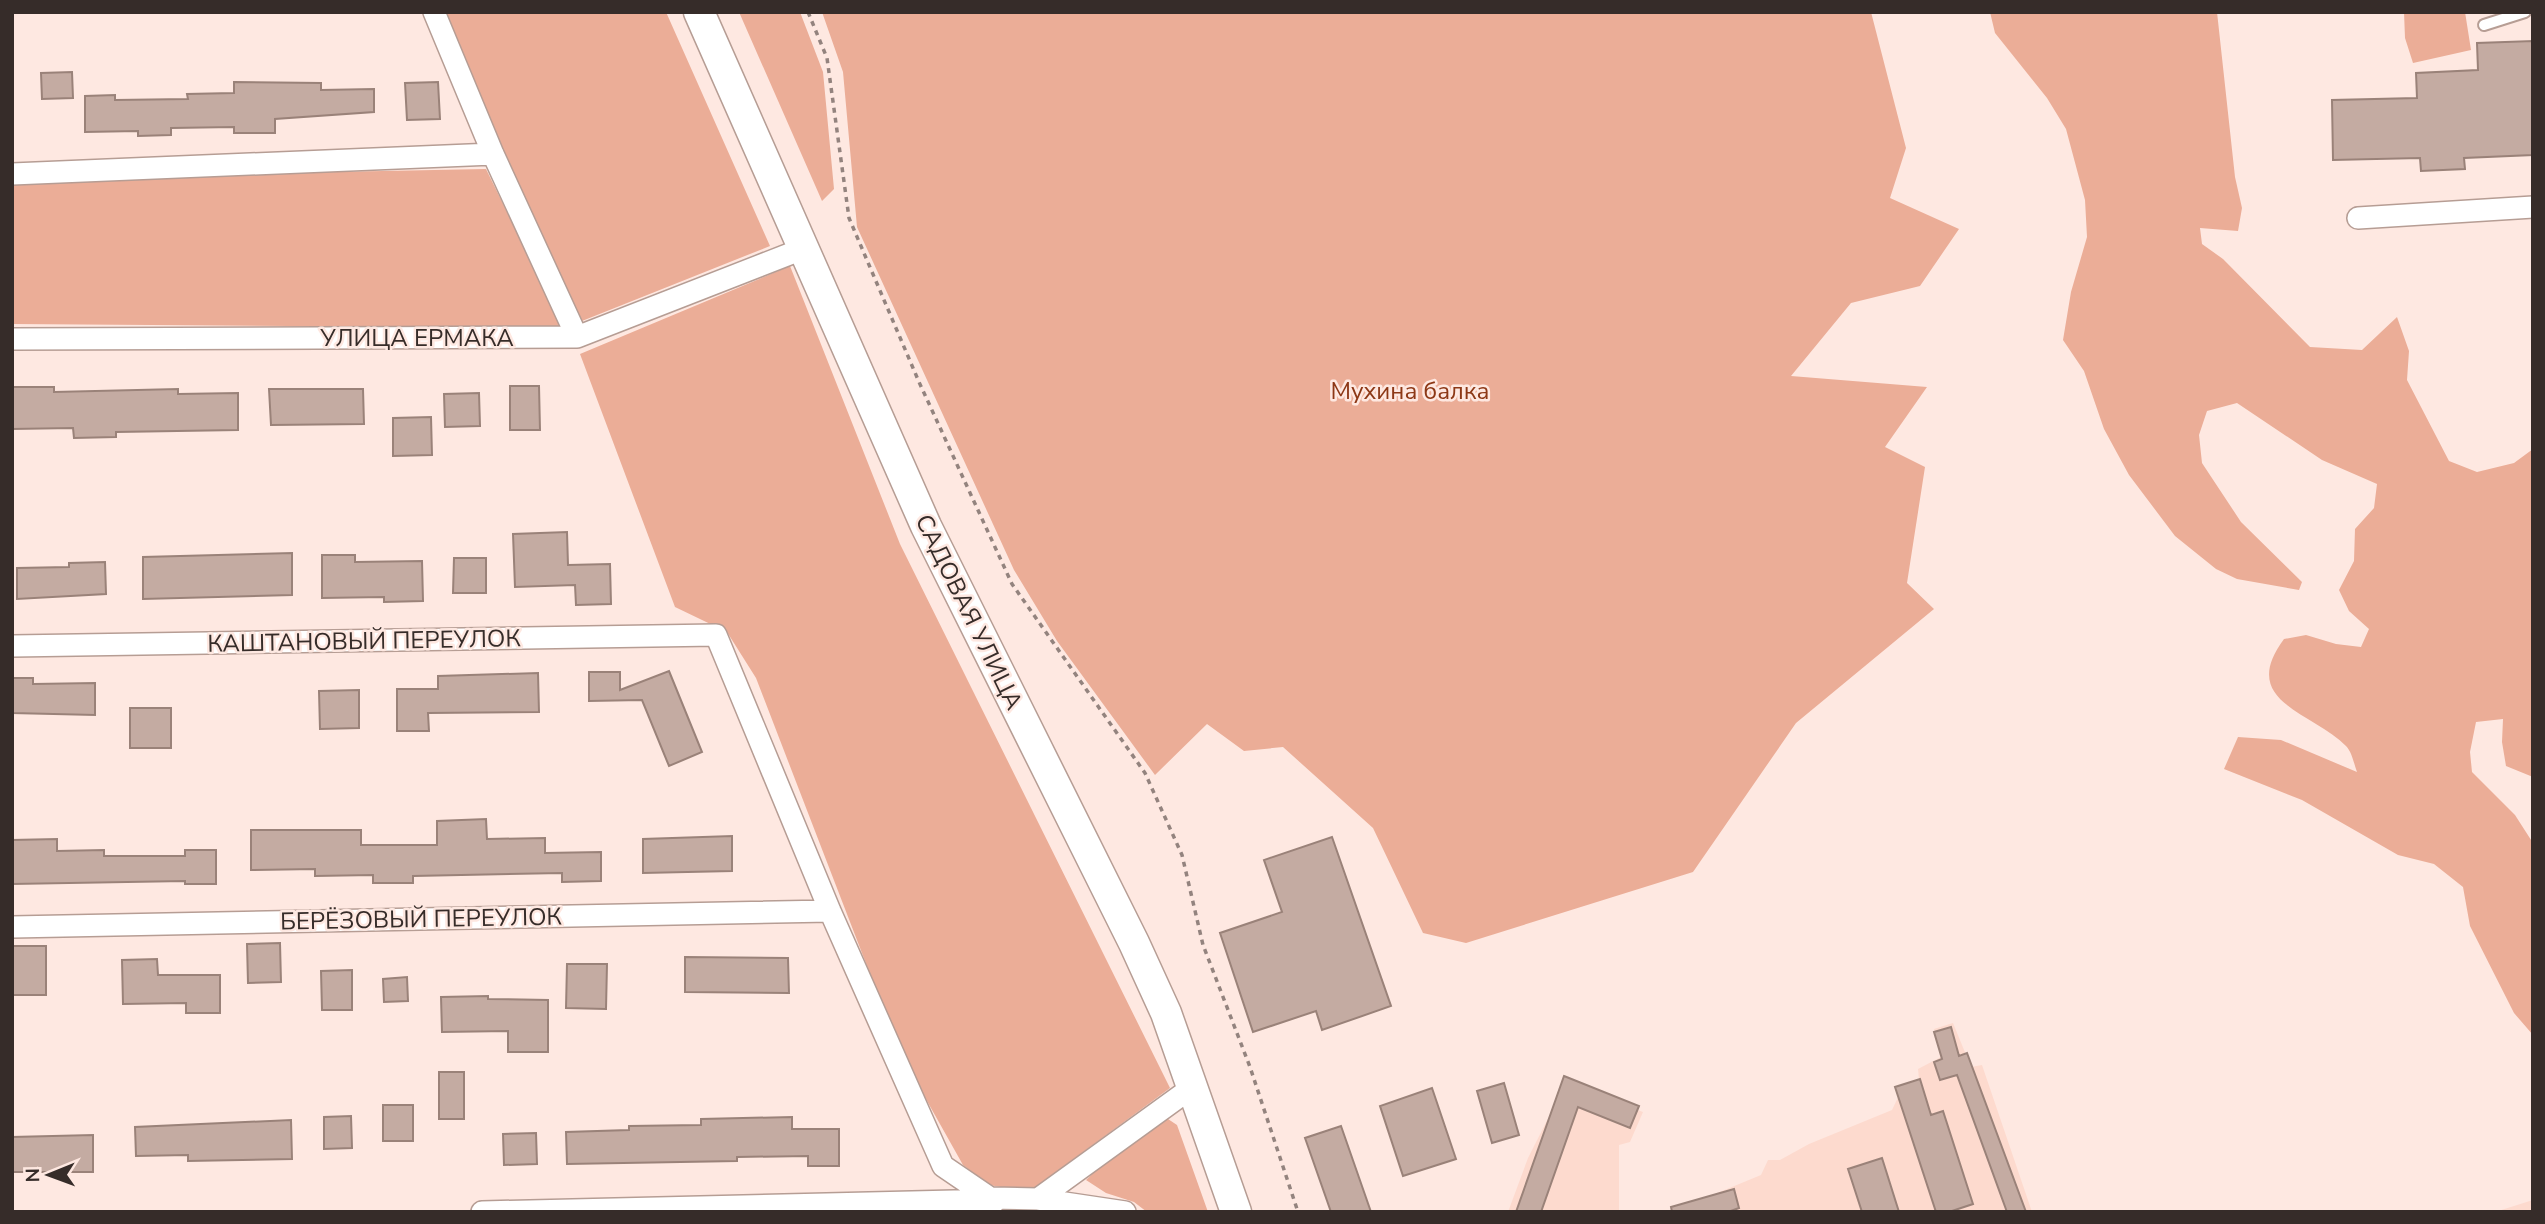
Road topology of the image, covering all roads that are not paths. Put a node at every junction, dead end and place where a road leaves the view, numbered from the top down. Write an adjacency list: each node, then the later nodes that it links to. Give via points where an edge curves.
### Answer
1 (434, 12): 5 (street)
2 (699, 12): 9 (main road, САДОВАЯ УЛИЦА)
3 (2525, 12): 4 (lane)
4 (2484, 25)
5 (493, 155): 6 (street); 10 (street)
6 (12, 174)
7 (2533, 207): 8 (street)
8 (2358, 218)
9 (804, 248): 10 (street, УЛИЦА ЕРМАКА); 15 (main road, САДОВАЯ УЛИЦА, via 926,526 1135,943)
10 (577, 337): 11 (street, УЛИЦА ЕРМАКА)
11 (12, 339)
12 (12, 646): 13 (street, КАШТАНОВЫЙ ПЕРЕУЛОК, via 716,635)
13 (831, 911): 14 (street, БЕРЁЗОВЫЙ ПЕРЕУЛОК); 16 (street, via 943,1166 990,1198)
14 (12, 927)
15 (1194, 1086): 16 (street); 19 (main road, САДОВАЯ УЛИЦА)
16 (1038, 1199): 17 (street); 18 (street)
17 (482, 1212)
18 (1125, 1212)
19 (1236, 1212)

